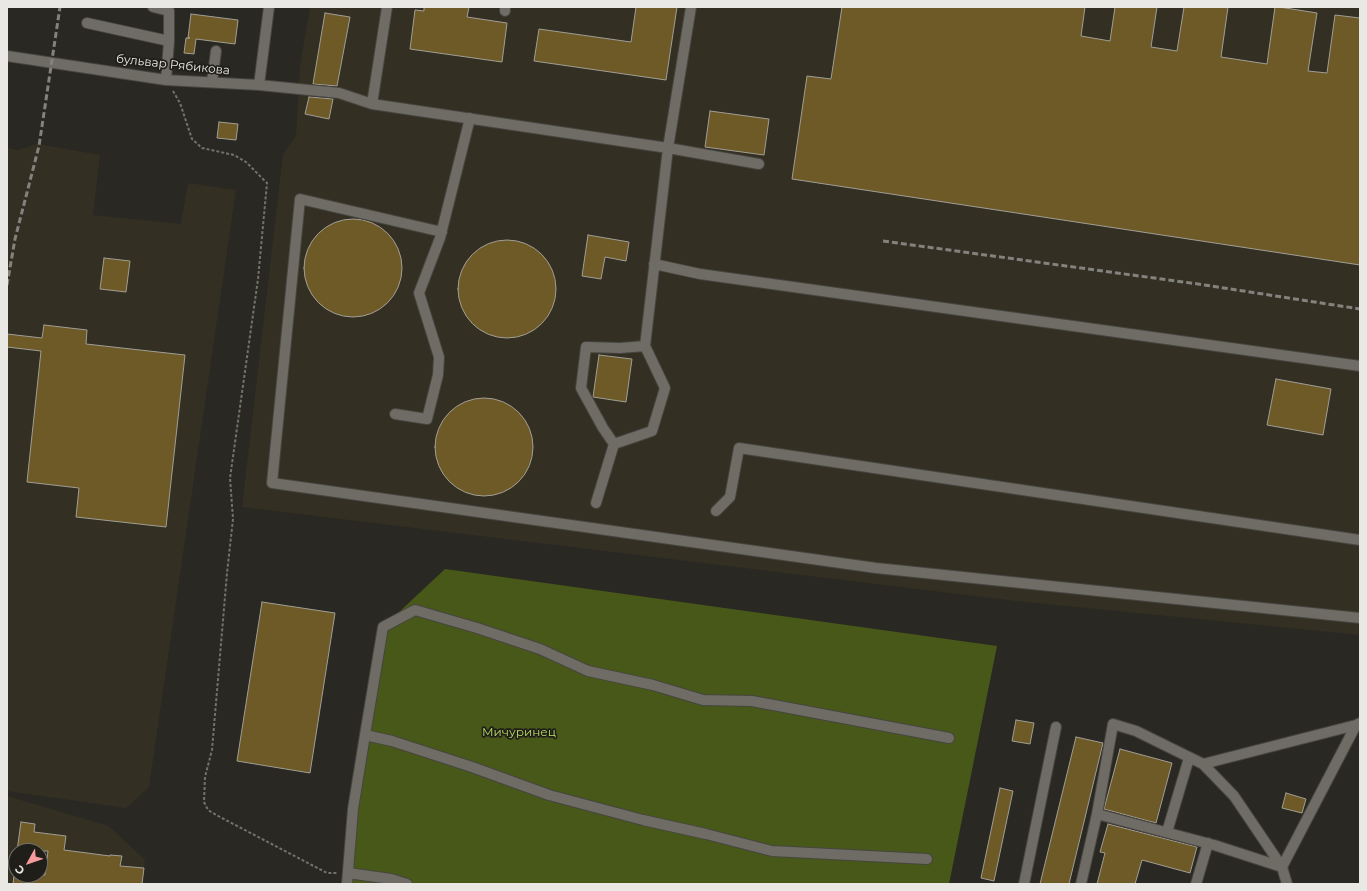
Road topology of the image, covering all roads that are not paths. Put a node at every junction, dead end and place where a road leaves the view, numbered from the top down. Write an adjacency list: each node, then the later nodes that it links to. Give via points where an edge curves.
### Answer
1 (153, 7): 6 (street, via 169,11)
2 (269, 7): 11 (street)
3 (387, 7): 12 (street)
4 (691, 7): 14 (street)
5 (87, 23): 6 (street)
6 (169, 40): 9 (street)
7 (216, 51): 10 (street)
8 (7, 56): 9 (street, бульвар Рябикова)
9 (166, 80): 10 (street, бульвар Рябикова)
10 (212, 82): 11 (street, бульвар Рябикова)
11 (259, 85): 12 (street, бульвар Рябикова, via 339,93)
12 (372, 104): 13 (street, бульвар Рябикова)
13 (470, 118): 14 (street, бульвар Рябикова); 16 (street)
14 (668, 148): 15 (street, бульвар Рябикова); 17 (street)
15 (758, 164)
16 (442, 232): 20 (street, via 419,293 439,358 438,375 426,419); 25 (street, via 300,199 272,483 876,568)
17 (654, 264): 18 (street); 19 (street, via 708,275)
18 (645, 346): 21 (street, via 665,388 652,431); 21 (street, via 586,347 581,388)
19 (1360, 366)
20 (395, 414)
21 (614, 444): 22 (street)
22 (596, 504)
23 (716, 511): 24 (street, via 730,497 739,448)
24 (1360, 540)
25 (1360, 618)
26 (1358, 724): 31 (street); 36 (street)
27 (1056, 727): 40 (street)
28 (365, 735): 29 (street, via 383,627 415,610 540,649 588,671 653,685 703,700 752,701); 35 (street, via 392,741 549,795 772,851); 37 (street, via 352,809)
29 (949, 738)
30 (1189, 758): 31 (street); 32 (street, via 1136,731 1113,724); 33 (street)
31 (1203, 764): 36 (street, via 1234,796)
32 (1097, 814): 33 (street); 41 (street)
33 (1167, 832): 34 (street)
34 (1208, 843): 36 (street); 42 (street)
35 (927, 859)
36 (1282, 867): 43 (street)
37 (348, 873): 38 (street); 39 (street)
38 (347, 884)
39 (407, 884)
40 (1024, 884)
41 (1081, 884)
42 (1196, 884)
43 (1286, 884)

